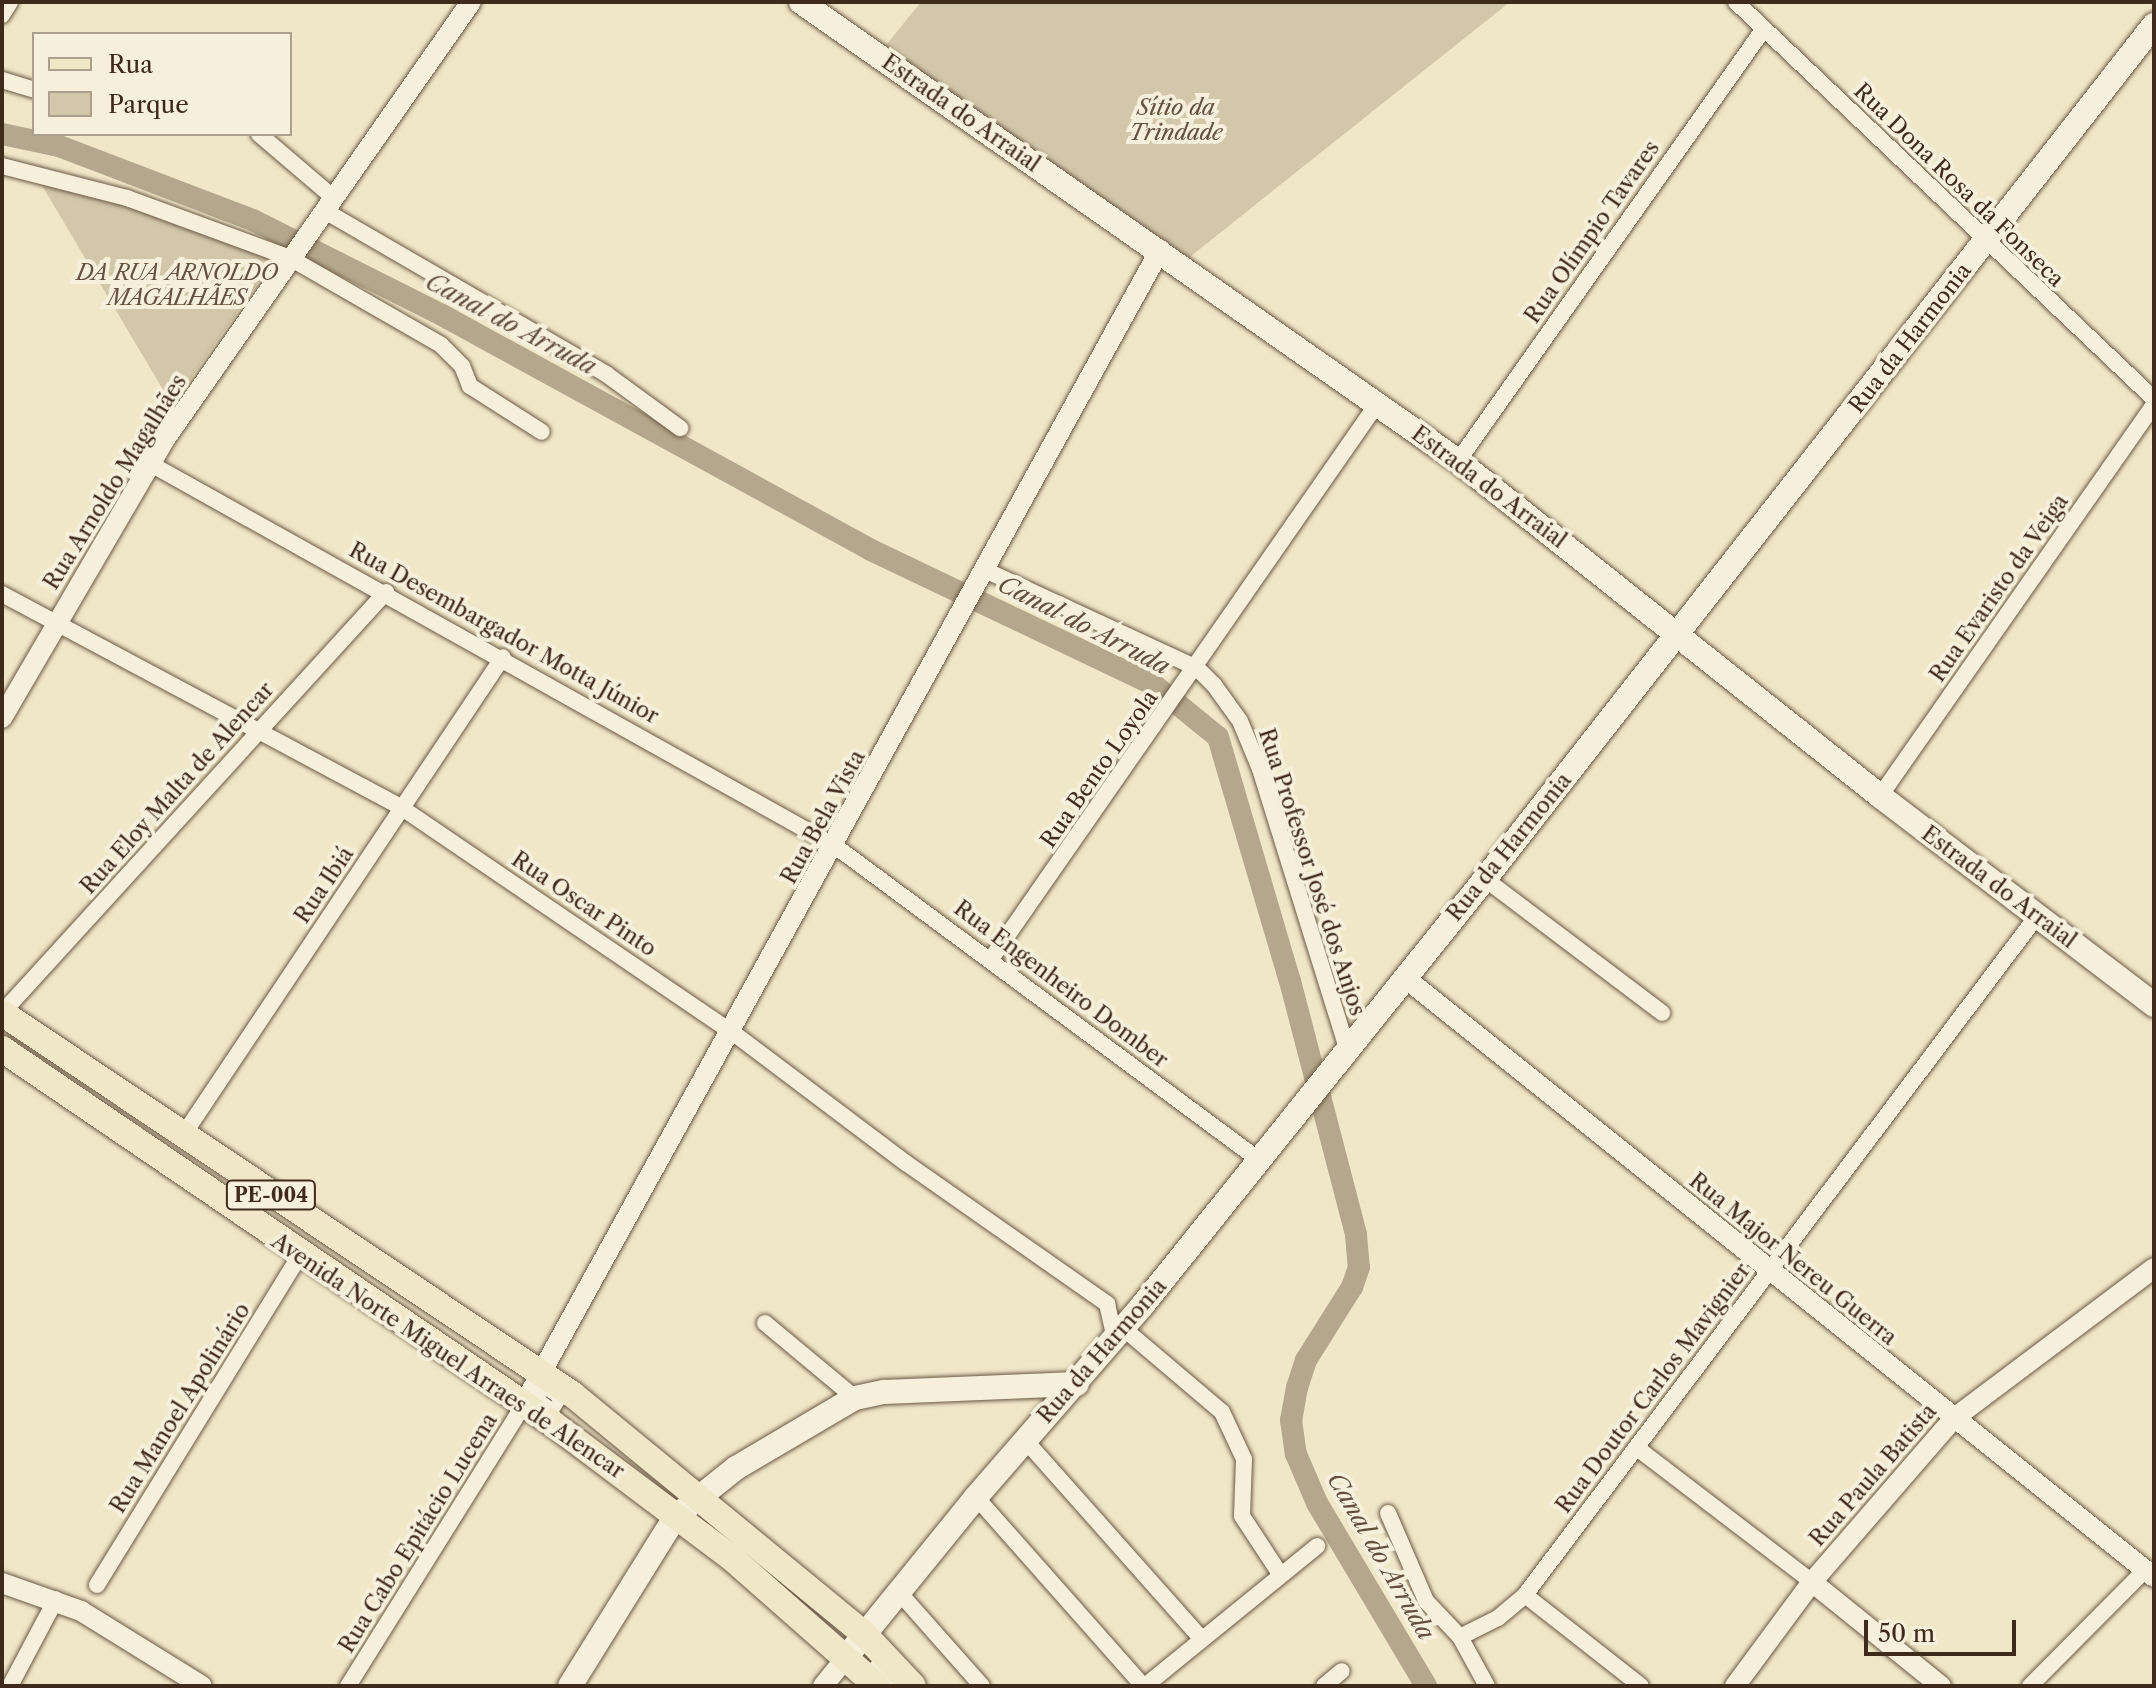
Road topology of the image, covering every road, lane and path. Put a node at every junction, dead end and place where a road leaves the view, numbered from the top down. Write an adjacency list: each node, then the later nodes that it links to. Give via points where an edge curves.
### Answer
1 (10, 2): 5 (street)
2 (471, 2): 12 (street, Rua Arnoldo Magalhães)
3 (801, 2): 15 (main road, Estrada do Arraial)
4 (1736, 2): 7 (street, Rua Dona Rosa da Fonseca)
5 (2, 15)
6 (2154, 25): 13 (main road, Rua da Harmonia)
7 (1763, 30): 13 (street, Rua Dona Rosa da Fonseca); 20 (street, Rua Olímpio Tavares)
8 (2, 80): 9 (street)
9 (32, 89)
10 (261, 136): 12 (street)
11 (2, 166): 14 (street)
12 (329, 204): 14 (street, Rua Arnoldo Magalhães); 18 (street, via 606,374)
13 (1985, 241): 16 (street, Rua Dona Rosa da Fonseca); 26 (main road, Rua da Harmonia)
14 (298, 248): 19 (street, via 441,345 462,366 470,386); 21 (street, Rua Arnoldo Magalhães)
15 (1160, 250): 17 (main road, Estrada do Arraial); 22 (street, Rua Bela Vista)
16 (2154, 402): 31 (street, Rua Evaristo da Veiga)
17 (1377, 404): 20 (main road, Estrada do Arraial); 28 (street, Rua Bento Loyola)
18 (680, 428)
19 (542, 432)
20 (1458, 461): 26 (main road, Estrada do Arraial)
21 (149, 463): 23 (street, Rua Desembargador Motta Júnior); 25 (street, Rua Arnoldo Magalhães)
22 (982, 577): 28 (street, Rua Professor José dos Anjos); 33 (street, Rua Bela Vista)
23 (386, 592): 27 (street, Rua Desembargador Motta Júnior); 30 (street, Rua Eloy Malta de Alencar)
24 (2, 594): 25 (street, Rua Oscar Pinto)
25 (57, 623): 29 (street, Rua Arnoldo Magalhães); 30 (street, Rua Oscar Pinto)
26 (1680, 633): 31 (main road, Estrada do Arraial); 34 (main road, Rua da Harmonia)
27 (503, 657): 32 (street, Rua Ibiá); 33 (street, Rua Desembargador Motta Júnior)
28 (1194, 672): 36 (street, Rua Bento Loyola); 44 (street, Rua Professor José dos Anjos, via 1240,721 1260,769)
29 (2, 718)
30 (259, 729): 32 (street, Rua Oscar Pinto); 39 (street, Rua Eloy Malta de Alencar)
31 (1880, 796): 35 (main road, Estrada do Arraial)
32 (402, 808): 42 (street, Rua Oscar Pinto); 45 (street, Rua Ibiá)
33 (835, 846): 36 (street, Rua Engenheiro Domber); 42 (street, Rua Bela Vista)
34 (1485, 879): 37 (main road, Rua da Harmonia); 40 (street)
35 (2037, 916): 38 (main road, Estrada do Arraial); 49 (street, Rua Doutor Carlos Mavignier)
36 (991, 959): 46 (street, Rua Engenheiro Domber)
37 (1404, 977): 44 (main road, Rua da Harmonia); 49 (street, Rua Major Nereu Guerra)
38 (2152, 1000)
39 (2, 1013): 45 (main road, Avenida Norte Miguel Arraes de Alencar / PE-004)
40 (1662, 1013)
41 (2, 1025): 43 (street, via 533,1377 524,1389)
42 (732, 1032): 50 (street, Rua Oscar Pinto); 55 (street, Rua Bela Vista)
43 (3, 1049): 47 (main road, Avenida Norte Miguel Arraes de Alencar / PE-004)
44 (1347, 1049): 46 (main road, Rua da Harmonia)
45 (182, 1137): 55 (main road, Avenida Norte Miguel Arraes de Alencar / PE-004)
46 (1259, 1160): 51 (main road, Rua da Harmonia)
47 (301, 1254): 55 (main road, Avenida Norte Miguel Arraes de Alencar / PE-004); 70 (street, Rua Manoel Apolinário)
48 (2154, 1268): 58 (street, Rua Paula Batista)
49 (1769, 1271): 58 (street, Rua Major Nereu Guerra); 60 (street, Rua Doutor Carlos Mavignier)
50 (1107, 1304): 51 (street, via 1119,1309); 53 (street)
51 (1142, 1306): 53 (main road, Rua da Harmonia)
52 (765, 1323): 56 (street)
53 (1119, 1333): 54 (main road, Rua da Harmonia); 66 (street, via 1222,1412 1244,1459 1242,1516)
54 (1077, 1384): 56 (main road, via 884,1392); 59 (main road, Rua da Harmonia)
55 (535, 1392): 61 (main road, Avenida Norte Miguel Arraes de Alencar / PE-004); 64 (main road, Avenida Norte Miguel Arraes de Alencar / PE-004); 80 (street, Rua Cabo Epitácio Lucena)
56 (855, 1398): 61 (main road)
57 (562, 1418): 57 (street, via 569,1406 685,1494 677,1502)
58 (1953, 1419): 67 (street, Rua Major Nereu Guerra); 69 (street, Rua Paula Batista)
59 (1025, 1440): 62 (main road, Rua da Harmonia); 75 (street)
60 (1637, 1448): 69 (street); 72 (street, Rua Doutor Carlos Mavignier)
61 (699, 1495): 64 (main road); 76 (main road, Avenida Norte Miguel Arraes de Alencar / PE-004)
62 (976, 1497): 71 (main road, Rua da Harmonia); 88 (street)
63 (1388, 1513): 74 (street, via 1426,1601)
64 (676, 1516): 76 (main road, Avenida Norte Miguel Arraes de Alencar / PE-004); 81 (main road)
65 (1317, 1546): 66 (street)
66 (1280, 1574): 75 (street)
67 (2150, 1574): 94 (street)
68 (3, 1581): 73 (street)
69 (1812, 1582): 92 (street, Rua Paula Batista); 93 (street)
70 (97, 1585)
71 (897, 1590): 76 (main road, Rua da Harmonia); 87 (street)
72 (1525, 1595): 74 (street, Rua Doutor Carlos Mavignier, via 1498,1618); 91 (street)
73 (56, 1599): 78 (street); 79 (street)
74 (1460, 1637): 90 (street)
75 (1201, 1638): 88 (street)
76 (852, 1644): 76 (street, via 694,1515 702,1505 852,1637); 82 (street); 83 (main road, Avenida Norte Miguel Arraes de Alencar / PE-004); 86 (main road, Avenida Norte Miguel Arraes de Alencar / PE-004)
77 (1342, 1671): 89 (street)
78 (10, 1686)
79 (202, 1686)
80 (348, 1686)
81 (570, 1686)
82 (823, 1686)
83 (877, 1686)
84 (894, 1686): 85 (street, via 875,1667 881,1660)
85 (905, 1686)
86 (913, 1686)
87 (982, 1686)
88 (1144, 1686)
89 (1324, 1686)
90 (1487, 1686)
91 (1641, 1686)
92 (1735, 1686)
93 (1941, 1686)
94 (2030, 1686)

